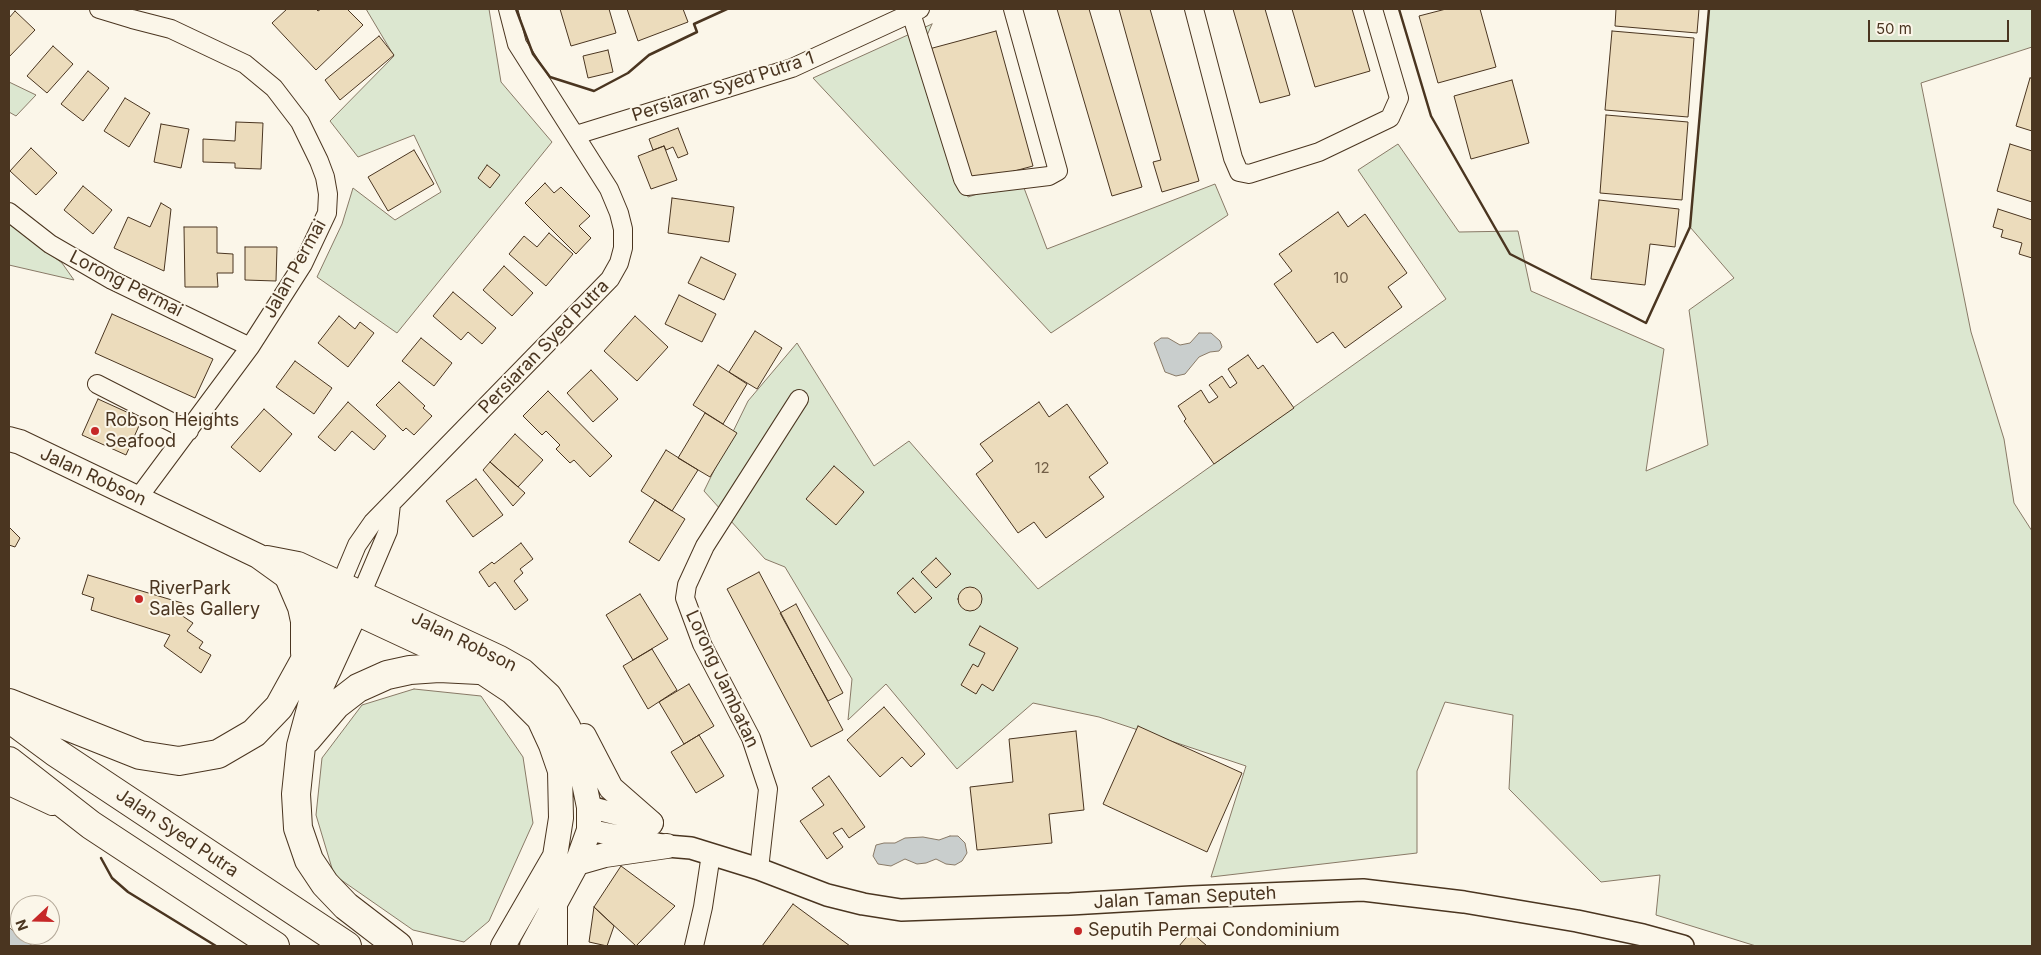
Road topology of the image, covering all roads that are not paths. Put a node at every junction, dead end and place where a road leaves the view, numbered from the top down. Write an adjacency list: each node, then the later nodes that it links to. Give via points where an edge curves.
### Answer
1 (99, 9): 9 (street, Jalan Permai, via 171,29 246,64 274,88 300,122 319,161 328,194 327,213 302,264)
2 (508, 9): 7 (street, Persiaran Syed Putra, via 517,44)
3 (1013, 9): 6 (street, via 1058,171 1049,176 967,186)
4 (1194, 9): 5 (street, via 1233,158 1239,172 1249,174 1319,152 1390,118 1399,98)
5 (1374, 9)
6 (916, 11): 7 (street, Persiaran Syed Putra 1, via 792,68)
7 (576, 134): 17 (street, Persiaran Syed Putra, via 610,189 619,213 624,230 619,263 610,279 391,504 388,531)
8 (9, 212): 9 (street, Lorong Permai, via 50,244 112,280)
9 (250, 347): 12 (street, Jalan Permai)
10 (97, 384): 12 (street)
11 (799, 400): 34 (street, Lorong Jambatan, via 705,546 687,585 685,598 702,644 751,738 768,788)
12 (189, 431): 14 (street, Jalan Permai)
13 (9, 439): 14 (main road, Jalan Robson)
14 (138, 498): 15 (main road, Jalan Robson)
15 (258, 556): 16 (main road, Jalan Robson); 17 (main road, Jalan Robson, via 298,564)
16 (290, 579): 17 (main road, Jalan Robson); 18 (main road, via 305,621)
17 (348, 597): 18 (main road); 19 (main road, Jalan Robson); 20 (main road, Jalan Robson, via 500,658 522,671); 23 (main road)
18 (305, 660): 21 (main road, via 279,707 254,733 218,754 179,760 140,755)
19 (479, 670): 23 (main road, via 439,668 387,675 358,688 336,705); 25 (main road, Jalan Robson, via 512,692 539,719)
20 (549, 695): 27 (main road, Jalan Robson, via 568,726 577,749); 28 (main road, via 569,713 611,788)
21 (9, 703)
22 (9, 718): 37 (main road, Jalan Syed Putra)
23 (301, 746): 38 (main road, via 296,794 298,828 310,860 325,884 346,906)
24 (9, 761): 29 (main road)
25 (560, 771): 27 (main road); 33 (main road, Jalan Robson)
26 (9, 786): 29 (street)
27 (584, 818): 28 (street, Jalan Taman Seputeh); 30 (street, Jalan Taman Seputeh); 33 (main road, Jalan Robson)
28 (651, 823): 31 (street, Jalan Taman Seputeh)
29 (91, 824): 36 (main road)
30 (667, 846): 31 (street, Jalan Taman Seputeh); 33 (main road)
31 (691, 848): 32 (street, Jalan Taman Seputeh)
32 (711, 854): 34 (street, Jalan Taman Seputeh); 42 (street)
33 (566, 860): 35 (main road, Jalan Robson); 39 (main road, Jalan Robson)
34 (759, 869): 43 (street, Jalan Taman Seputeh, via 827,894 901,910 1363,890 1464,902 1577,921)
35 (553, 908): 40 (main road, Jalan Robson); 41 (main road)
36 (275, 946)
37 (347, 946)
38 (398, 946)
39 (503, 946)
40 (532, 946)
41 (552, 946)
42 (694, 946)
43 (1683, 946)

